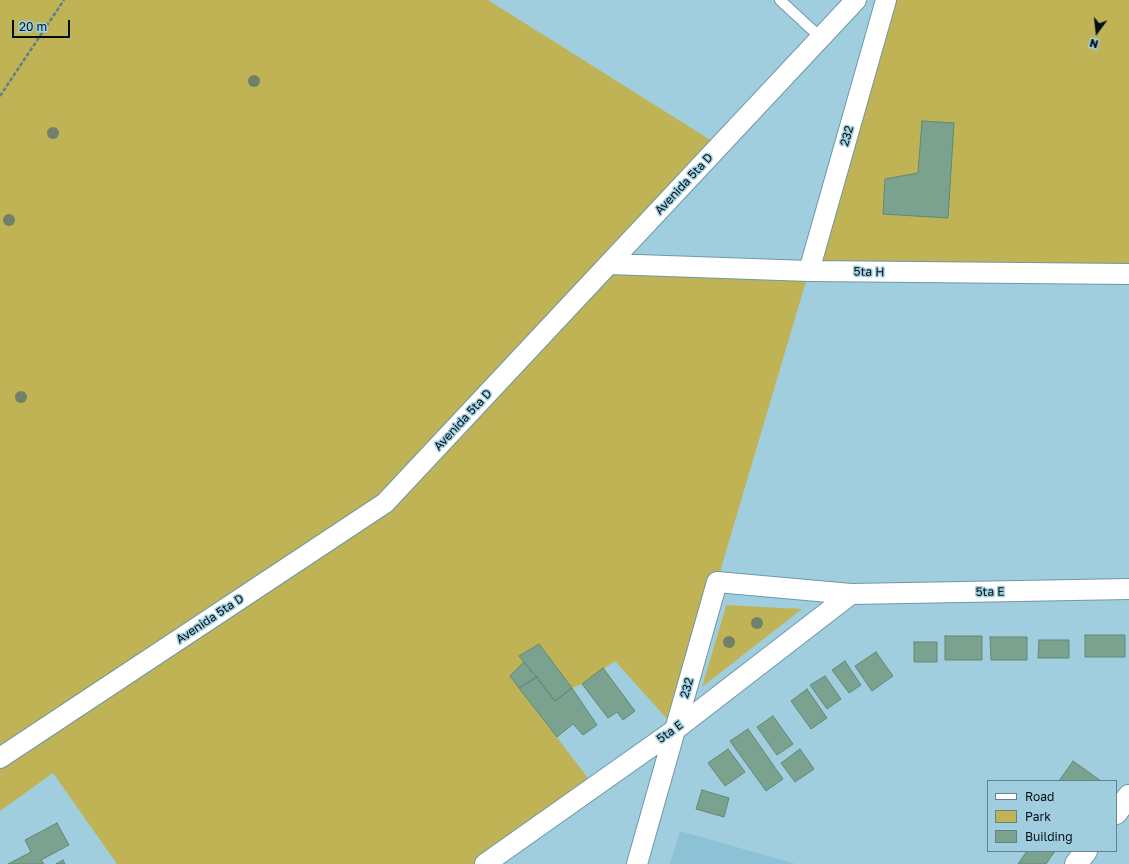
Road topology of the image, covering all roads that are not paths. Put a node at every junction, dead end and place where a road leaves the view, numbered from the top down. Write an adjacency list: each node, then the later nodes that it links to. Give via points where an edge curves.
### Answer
1 (780, 0): 4 (lane)
2 (856, 0): 4 (street, Avenida 5ta D)
3 (886, 0): 6 (street, 232)
4 (821, 38): 5 (street, Avenida 5ta D)
5 (609, 264): 6 (street, 5ta H); 12 (street, Avenida 5ta D, via 384,503)
6 (809, 271): 7 (street, 5ta H)
7 (1129, 274)
8 (717, 582): 10 (street, 5ta E); 11 (street, 232)
9 (1129, 590): 10 (street, 5ta E)
10 (851, 594): 11 (street, 5ta E)
11 (676, 728): 16 (street, 5ta E); 17 (street, 232)
12 (0, 758)
13 (1129, 796): 14 (street)
14 (1117, 812)
15 (1085, 852): 18 (street)
16 (485, 864)
17 (637, 864)
18 (1076, 864)

